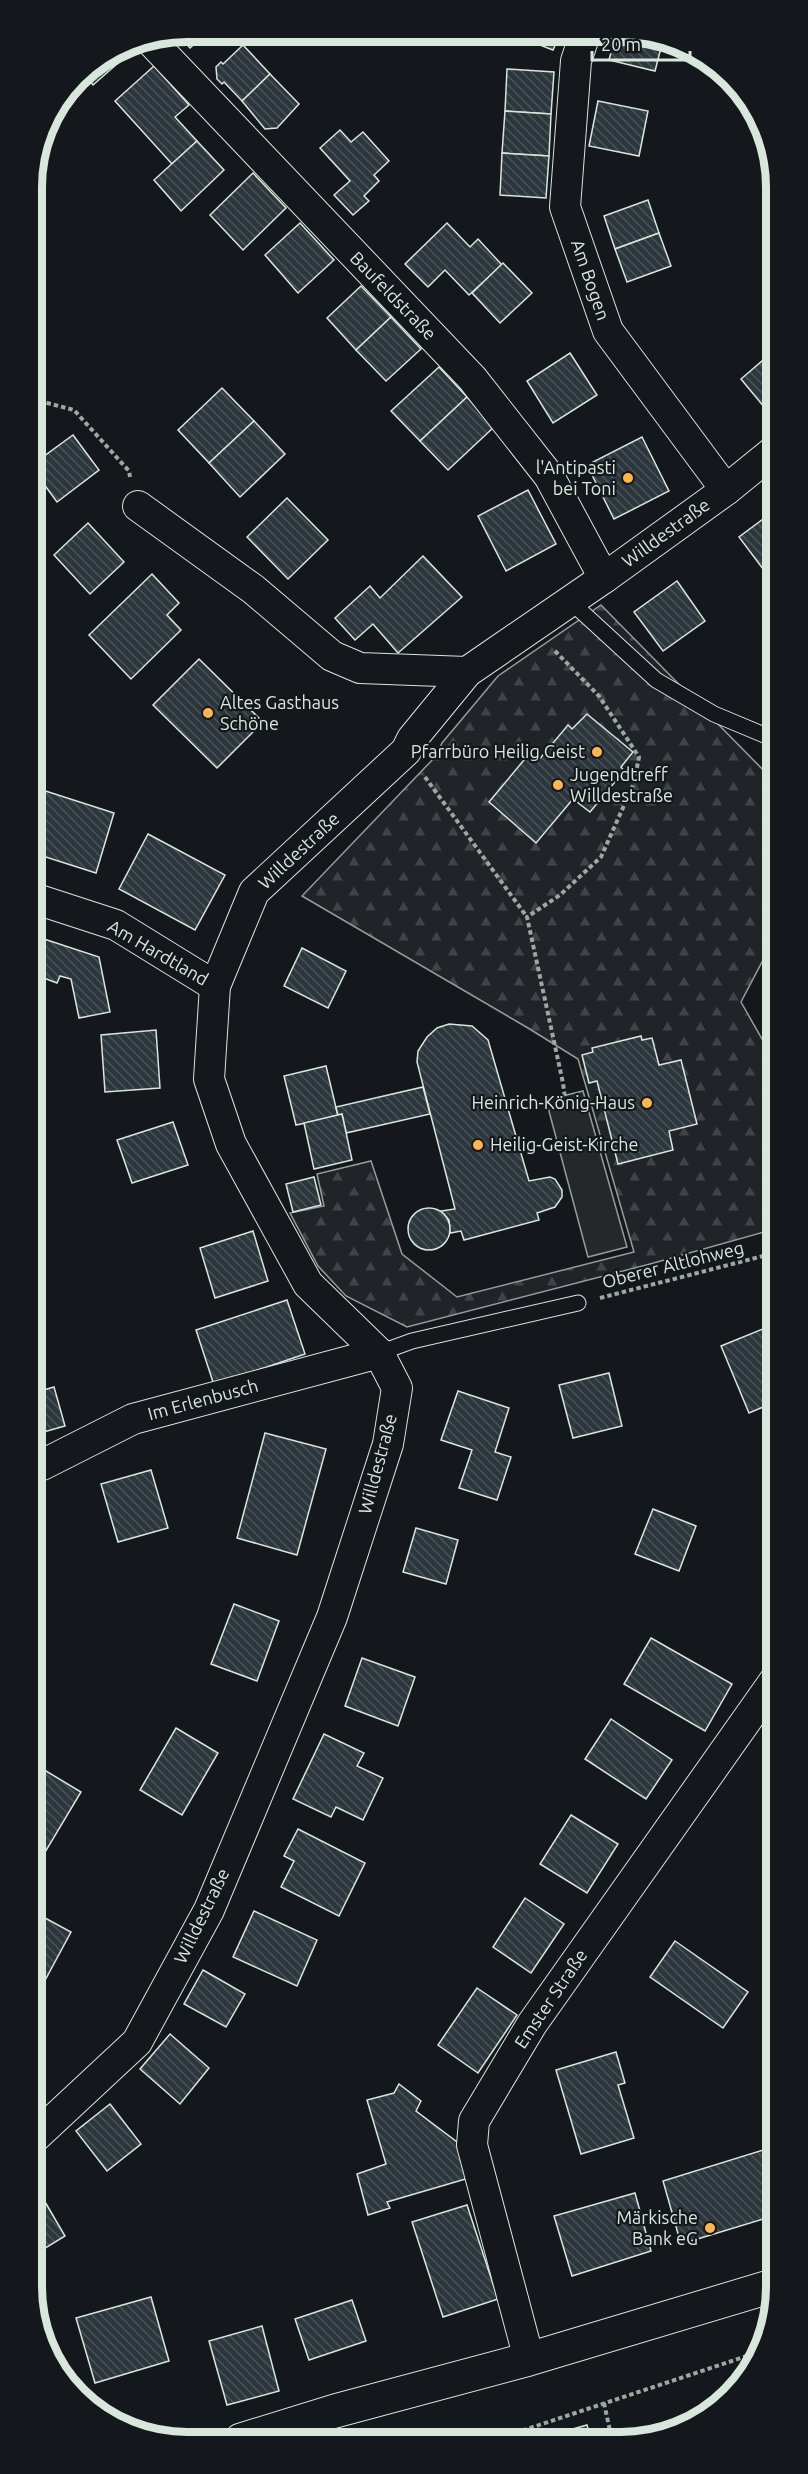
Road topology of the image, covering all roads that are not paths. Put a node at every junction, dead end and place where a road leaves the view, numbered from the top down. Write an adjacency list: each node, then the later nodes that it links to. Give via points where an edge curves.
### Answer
1 (582, 42): 4 (street, Am Bogen, via 576,61 565,207 608,331)
2 (156, 46): 6 (street, Baufeldstraße, via 472,378 549,476)
3 (766, 458): 4 (street, Willdestraße)
4 (726, 490): 6 (street, Willdestraße)
5 (138, 506): 8 (street, via 253,589 332,656 360,668)
6 (604, 578): 7 (street, Willdestraße)
7 (570, 601): 8 (street, Willdestraße); 9 (lane, via 656,680 714,714)
8 (467, 672): 11 (street, Willdestraße, via 411,739 406,751 254,892)
9 (766, 736)
10 (42, 901): 11 (street, Am Hardtland, via 116,925)
11 (215, 986): 13 (street, Willdestraße, via 209,1079 231,1144 308,1284)
12 (578, 1303): 13 (lane, via 412,1341)
13 (379, 1353): 14 (street, Im Erlenbusch, via 133,1419); 16 (street, Willdestraße, via 397,1388 387,1444 332,1617 209,1910 137,2042)
14 (42, 1465)
15 (766, 1694): 18 (street, Emster Straße, via 532,2024 474,2121 472,2145)
16 (42, 2131)
17 (766, 2288): 18 (street)
18 (529, 2359): 19 (street)
19 (267, 2432)

